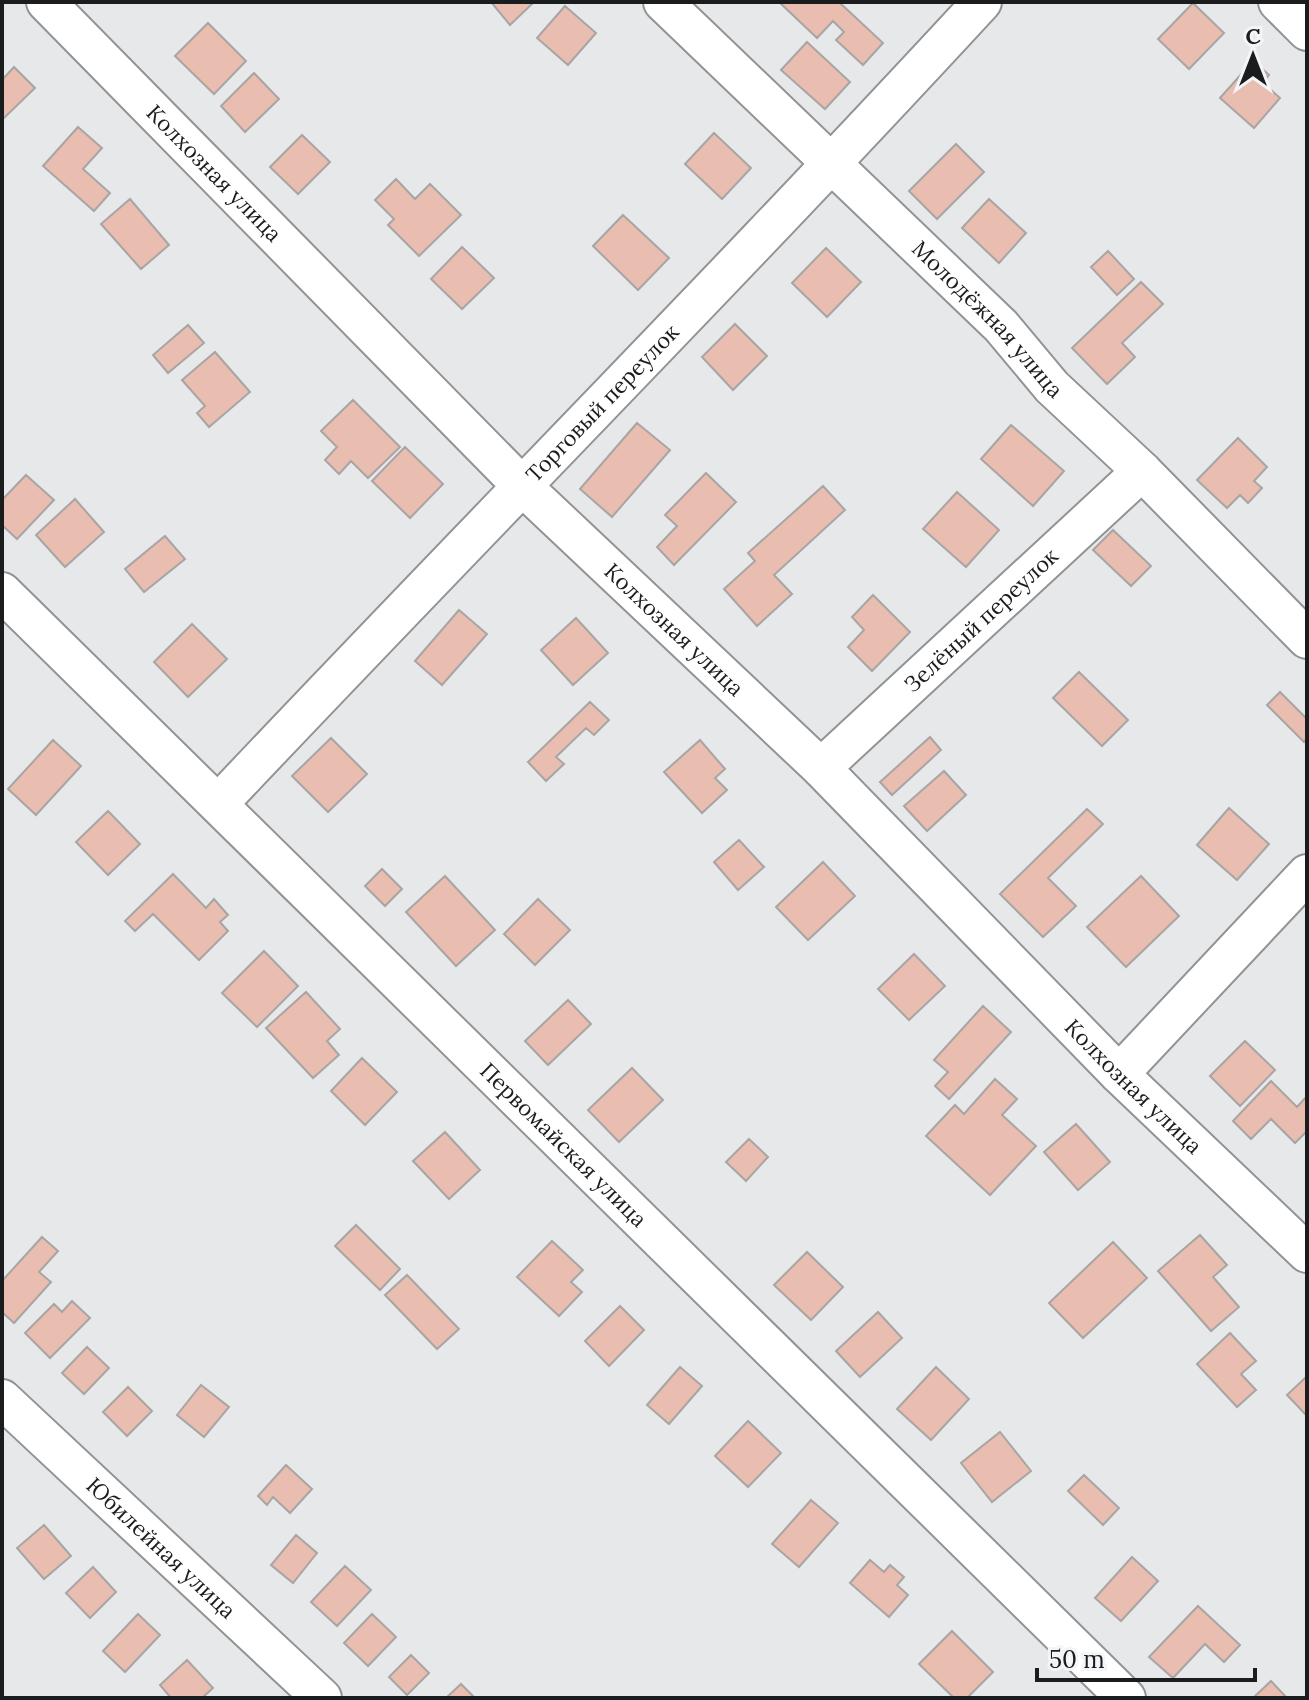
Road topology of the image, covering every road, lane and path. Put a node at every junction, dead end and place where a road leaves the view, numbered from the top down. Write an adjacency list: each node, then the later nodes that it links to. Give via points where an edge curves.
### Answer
1 (46, 2): 8 (street, Колхозная улица)
2 (663, 2): 6 (street, Молодёжная улица)
3 (982, 2): 6 (street, Торговый переулок)
4 (1278, 2): 5 (street)
5 (1307, 31)
6 (831, 165): 7 (street, Молодёжная улица, via 1001,326 1052,387); 8 (street, Торговый переулок)
7 (1142, 471): 10 (street, Молодёжная улица); 11 (street, Зелёный переулок)
8 (520, 484): 11 (street, Колхозная улица); 12 (street, Торговый переулок)
9 (2, 592): 12 (street, Первомайская улица)
10 (1307, 639)
11 (821, 768): 14 (street, Колхозная улица)
12 (219, 803): 18 (street, Первомайская улица)
13 (1307, 874): 14 (street)
14 (1119, 1074): 15 (street, Колхозная улица)
15 (1307, 1253)
16 (2, 1399): 17 (street, Юбилейная улица)
17 (322, 1698)
18 (1126, 1698)

